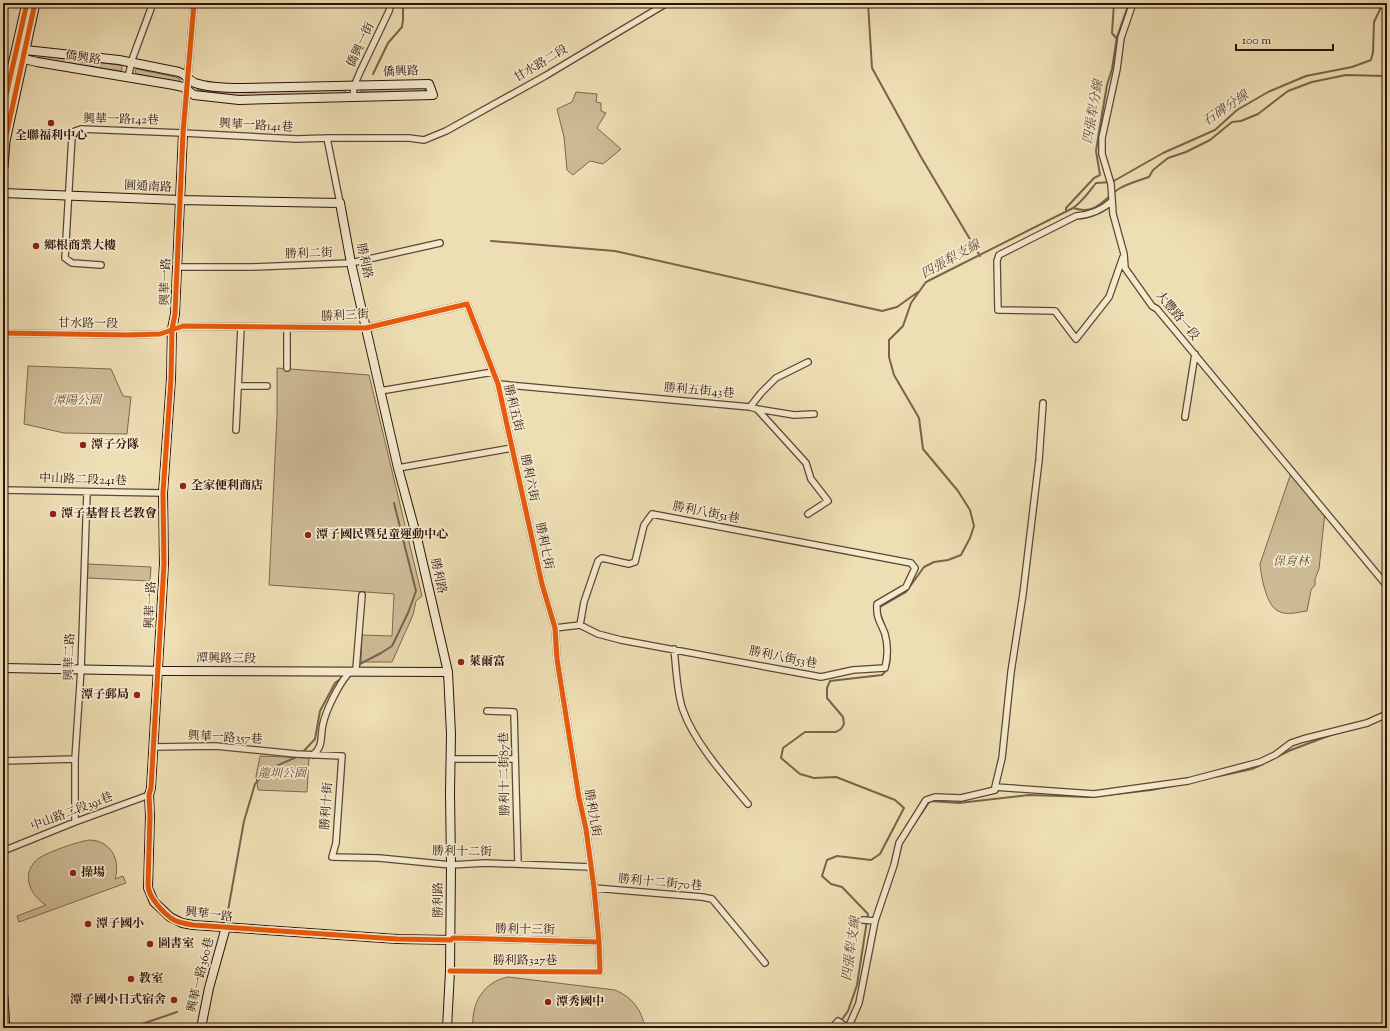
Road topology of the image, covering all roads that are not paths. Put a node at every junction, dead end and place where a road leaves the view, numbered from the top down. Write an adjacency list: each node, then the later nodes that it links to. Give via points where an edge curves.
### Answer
1 (27, 3): 15 (main road)
2 (35, 3): 8 (main road)
3 (153, 3): 9 (street)
4 (194, 3): 11 (street, 興華一路)
5 (391, 3): 12 (street, 僑興一街)
6 (667, 3): 18 (street, 甘水路二段, via 545,76)
7 (1133, 3): 23 (street, 大豐路一段, via 1121,38 1102,138 1102,154 1111,184)
8 (25, 54): 9 (street, 僑興路); 10 (street, 僑興路, via 37,62); 19 (main road, via 5,141)
9 (131, 62): 10 (street); 11 (street, 僑興路, via 179,72)
10 (128, 77): 13 (street, 僑興路)
11 (188, 78): 12 (street, 僑興路, via 197,84 239,88); 13 (street, 興華一路)
12 (354, 86): 14 (street, 僑興一街); 14 (street, 僑興路, via 429,84 433,95)
13 (186, 89): 14 (street, 僑興路, via 194,95 240,100); 16 (street, 興華一路)
14 (353, 98)
15 (3, 109)
16 (183, 132): 17 (street, 興華一路141巷, via 297,139); 21 (street, 興華一路142巷, via 81,129 75,131 72,136); 22 (street, 興華一路)
17 (327, 138): 18 (street, 興華一路141巷); 24 (street, 勝利路)
18 (424, 140)
19 (3, 167)
20 (3, 193): 21 (street, 圓通南路)
21 (68, 195): 22 (street, 圓通南路); 28 (street, via 66,258 72,263)
22 (179, 200): 24 (street, 圓通南路); 29 (street, 興華一路)
23 (1112, 201): 26 (street, 大豐路一段); 26 (street, via 1103,209 1076,216 999,255 998,310 1055,311 1076,339 1108,297)
24 (340, 203): 27 (street, 勝利路)
25 (440, 243): 27 (street, 勝利二街)
26 (1124, 254): 35 (street, 大豐路一段, via 1125,268 1152,306)
27 (351, 263): 29 (street, 勝利二街, via 268,267); 32 (street, 勝利路)
28 (101, 265)
29 (176, 267): 33 (street, 興華一路, via 175,314)
30 (241, 327): 31 (street, 勝利三街); 33 (street, 勝利三街, via 183,326); 40 (street)
31 (287, 327): 32 (street, 勝利三街); 37 (street)
32 (366, 328): 38 (street, 勝利三街, via 467,304); 42 (street, 勝利路)
33 (172, 329): 34 (street, 甘水路一段, via 160,334 128,335); 53 (street, 興華一路, via 170,405)
34 (3, 333)
35 (1195, 354): 47 (street); 57 (street, 大豐路一段)
36 (808, 362): 44 (street, via 776,378)
37 (287, 368)
38 (493, 372): 39 (street, 勝利五街); 42 (street, 勝利五街)
39 (498, 384): 44 (street, 勝利五街43巷); 49 (street, 勝利五街)
40 (238, 386): 41 (street); 48 (street)
41 (267, 386)
42 (380, 391): 50 (street, 勝利路)
43 (1043, 403): 75 (street, via 1023,594 1002,758)
44 (750, 407): 45 (street, 勝利五街43巷)
45 (757, 409): 46 (street, 勝利五街43巷, via 794,415); 55 (street, via 806,464 811,479 828,501)
46 (814, 414)
47 (1185, 417)
48 (236, 430)
49 (512, 448): 50 (street, 勝利六街); 54 (street, 勝利六街)
50 (398, 468): 66 (street, 勝利路)
51 (3, 490): 52 (street, 中山路二段241巷)
52 (87, 492): 53 (street, 中山路二段241巷); 63 (street, 興華二路)
53 (163, 493): 64 (street, 興華一路, via 164,557)
54 (526, 513): 60 (street, 勝利七街)
55 (808, 514)
56 (911, 563): 59 (street, 勝利八街51巷, via 652,514 644,525 635,562 629,564 602,558 598,561 584,602); 61 (street, 勝利八街53巷, via 915,568 906,587 877,604 877,615 885,635 888,656 885,668 821,676)
57 (1387, 586)
58 (362, 596): 65 (street, via 357,662)
59 (580, 625): 60 (street); 61 (street, 勝利八街53巷, via 598,634 621,640)
60 (555, 628): 83 (street, 勝利九街, via 557,660)
61 (674, 649): 77 (street, via 682,710 688,723 714,763)
62 (3, 668): 63 (street, 潭興路三段)
63 (81, 669): 64 (street, 潭興路三段); 71 (street, 興華二路)
64 (158, 671): 65 (street, 潭興路三段); 69 (street, 興華一路)
65 (350, 671): 66 (street, 潭興路三段); 70 (street, via 328,709 323,724 321,745)
66 (448, 672): 72 (street, 勝利路)
67 (486, 711): 73 (street, 勝利十二街87巷, via 514,712)
68 (1387, 714): 75 (street, via 1367,723 1291,743 1260,762 1188,781 1094,794)
69 (154, 747): 70 (street, 興華一路357巷, via 215,746); 76 (street, 興華一路, via 152,788)
70 (313, 755): 80 (street, 勝利十街, via 342,756 336,843)
71 (75, 759): 74 (street); 78 (street, 興華二路)
72 (451, 759): 73 (street); 82 (street, 勝利路)
73 (515, 759): 81 (street, 勝利十二街87巷)
74 (3, 761)
75 (995, 788): 86 (street, via 961,798 935,797 922,804 899,843)
76 (149, 795): 78 (street, 中山路二段391巷); 87 (street, 興華一路, via 148,888 152,898 174,920 193,925)
77 (748, 804)
78 (74, 822): 79 (street, 中山路二段391巷)
79 (3, 851)
80 (332, 857): 82 (street, 勝利十二街, via 379,858)
81 (518, 864): 82 (street, 勝利十二街); 83 (street, 勝利十二街)
82 (451, 865): 88 (street, 勝利路)
83 (591, 867): 84 (street, 勝利九街)
84 (594, 888): 89 (street, 勝利九街); 90 (street, 勝利十二街70巷, via 712,899)
85 (863, 920): 86 (street)
86 (875, 921): 97 (street, via 859,1003)
87 (226, 927): 88 (street, 興華一路, via 397,939); 94 (street, 興華一路360巷)
88 (451, 940): 89 (street, 勝利十三街, via 453,938); 95 (street, 勝利路)
89 (599, 942): 91 (street, 勝利九街)
90 (765, 963)
91 (600, 972)
92 (3, 997): 93 (main road)
93 (5, 1028)
94 (201, 1028)
95 (447, 1028)
96 (832, 1028): 97 (street, via 838,1021)
97 (848, 1028)

